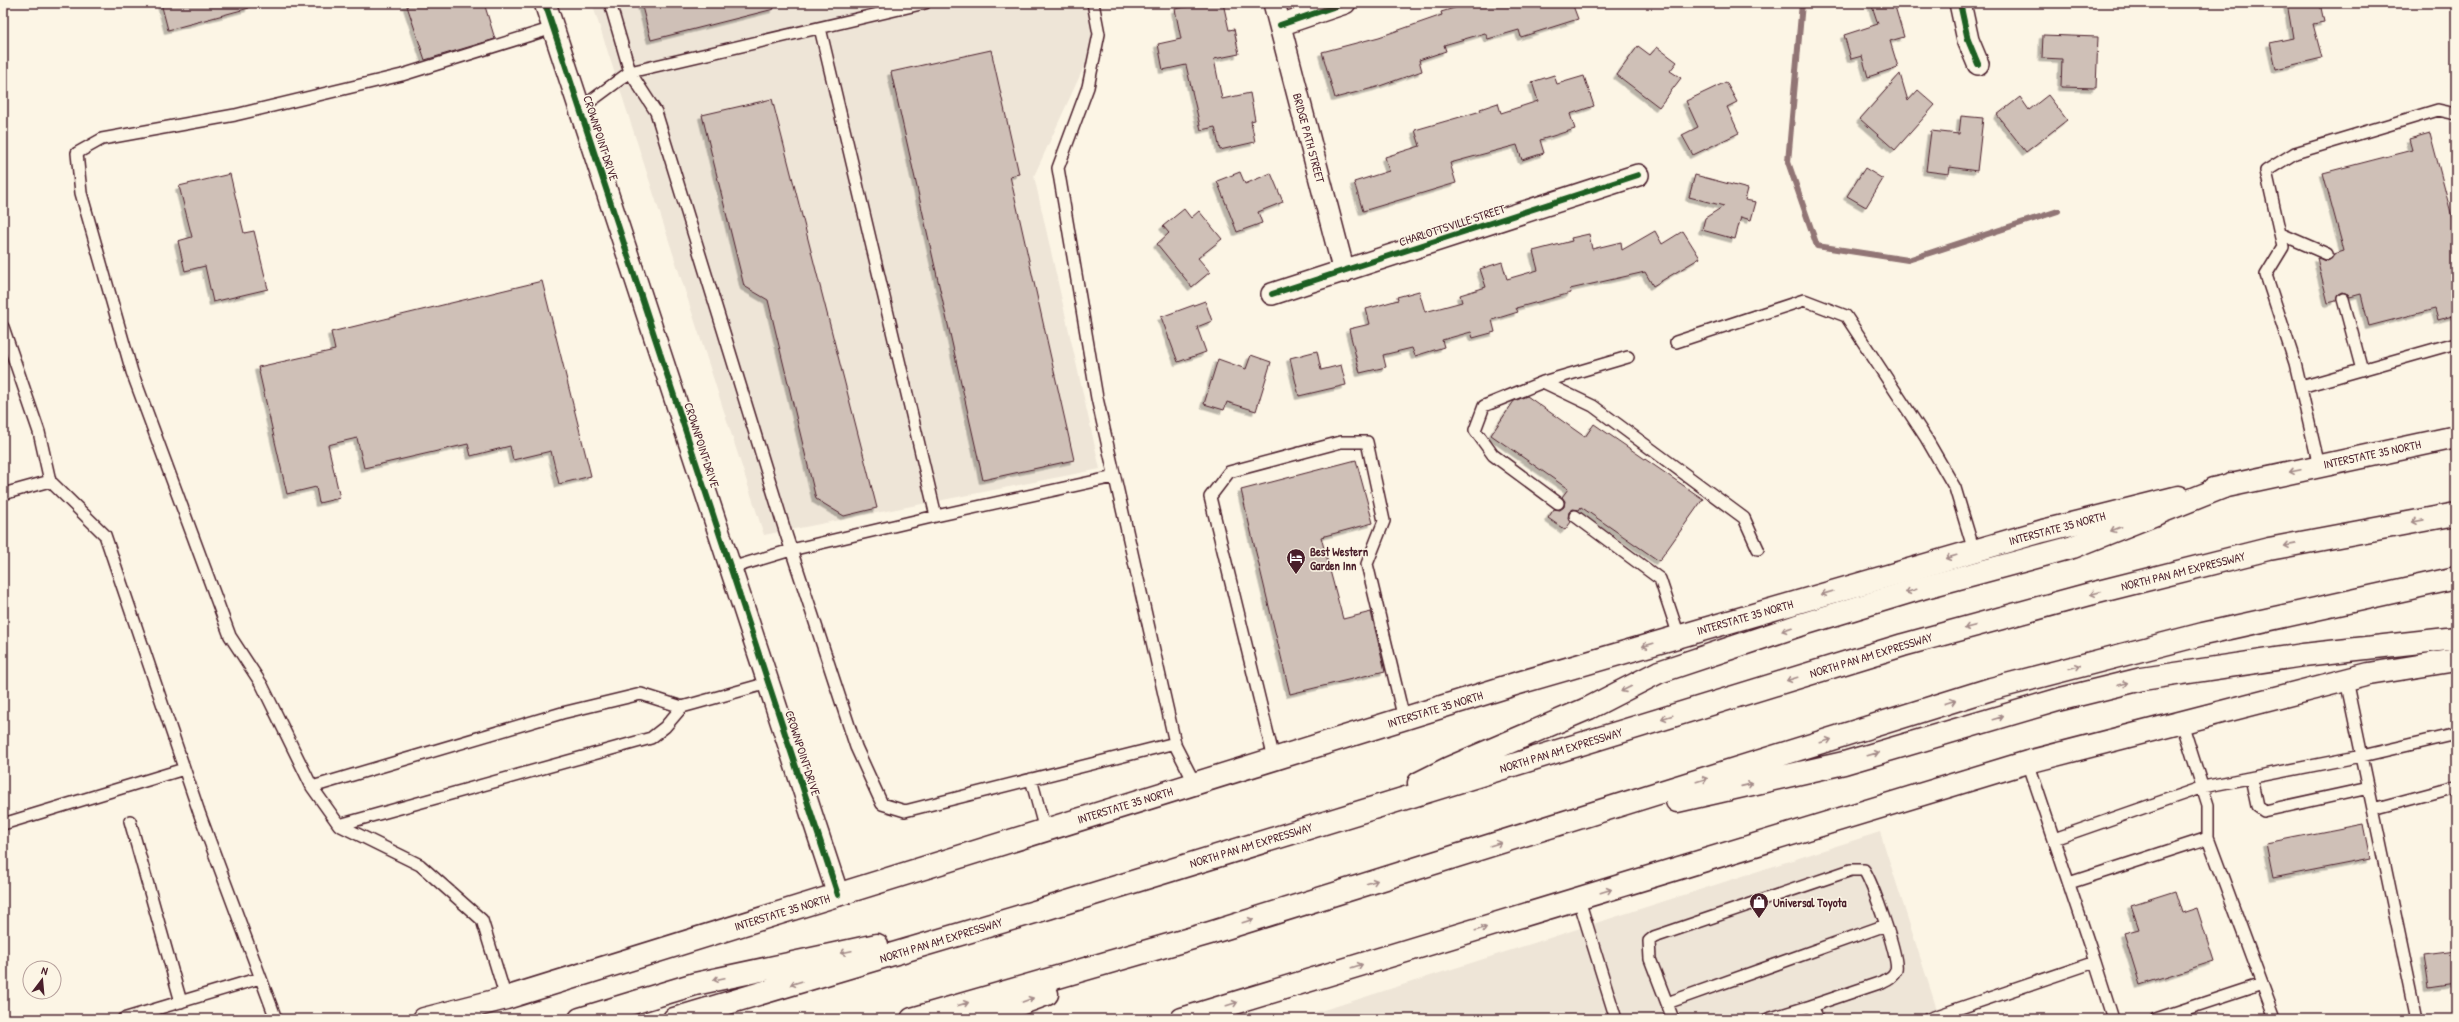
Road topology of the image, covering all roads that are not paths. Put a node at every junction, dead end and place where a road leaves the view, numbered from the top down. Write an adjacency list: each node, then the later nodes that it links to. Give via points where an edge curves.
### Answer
1 (545, 3): 9 (street, CROWNPOINT DRIVE)
2 (610, 3): 12 (lane)
3 (925, 3): 10 (lane)
4 (1093, 3): 30 (lane, via 1099,34 1088,87 1058,168 1097,398)
5 (1274, 3): 8 (street, BRIDGE PATH STREET)
6 (1344, 3): 8 (street)
7 (1960, 3): 11 (street, via 1968,40)
8 (1280, 25): 18 (street, BRIDGE PATH STREET)
9 (553, 28): 13 (street, CROWNPOINT DRIVE); 61 (lane, via 402,75 235,115 102,139 77,153 81,193 132,372 183,514 230,636 262,685)
10 (820, 28): 12 (lane); 36 (lane)
11 (1978, 64)
12 (630, 72): 13 (lane); 39 (lane, via 656,112)
13 (580, 109): 41 (street, CROWNPOINT DRIVE)
14 (2456, 114): 16 (lane, via 2438,110 2295,153 2266,171)
15 (1638, 175): 18 (street, CHARLOTTSVILLE STREET)
16 (2281, 234): 17 (lane); 27 (lane, via 2283,247 2266,275)
17 (2327, 254)
18 (1344, 272): 19 (street, CHARLOTTSVILLE STREET)
19 (1272, 294)
20 (2343, 299): 25 (lane)
21 (3, 327): 31 (lane, via 39,432)
22 (1676, 342): 40 (lane, via 1804,300 1846,316 1926,438 1955,488)
23 (2456, 343): 25 (lane)
24 (1628, 358): 26 (lane)
25 (2362, 370): 27 (lane)
26 (1543, 382): 34 (lane, via 1484,406 1475,430 1493,455); 38 (lane, via 1593,406 1744,518)
27 (2301, 387): 29 (lane)
28 (2456, 437): 29 (main road, INTERSTATE 35 NORTH)
29 (2319, 466): 32 (main road, INTERSTATE 35 NORTH, one-way to 32)
30 (1114, 477): 36 (lane); 52 (lane)
31 (50, 480): 33 (lane); 56 (lane, via 105,535)
32 (2231, 484): 40 (main road, INTERSTATE 35 NORTH); 65 (main road, one-way to 65, via 2073,547 1893,596 1659,672 1589,708 1449,768)
33 (3, 494)
34 (1558, 503)
35 (2456, 514): 65 (main road, NORTH PAN AM EXPRESSWAY, one-way to 65, via 2269,549 1985,622 1895,647)
36 (936, 516): 39 (lane)
37 (1575, 516): 43 (lane, via 1660,579)
38 (1758, 549)
39 (791, 550): 41 (lane); 58 (lane, via 856,747 882,804 905,811)
40 (1974, 551): 43 (main road, INTERSTATE 35 NORTH, one-way to 43)
41 (731, 568): 47 (street, CROWNPOINT DRIVE)
42 (2456, 578): 70 (main road, one-way to 42, via 1991,689 2202,634)
43 (1679, 636): 49 (main road, INTERSTATE 35 NORTH, one-way to 49)
44 (2456, 638): 70 (main road, one-way to 44, via 1844,763 2061,699 2142,679 2302,655)
45 (2456, 660): 46 (main road)
46 (2346, 680): 50 (main road); 53 (lane)
47 (768, 683): 48 (lane); 74 (street, CROWNPOINT DRIVE)
48 (682, 707): 61 (lane, via 641,694 562,713); 68 (lane, via 665,728 651,738)
49 (1404, 719): 54 (main road, INTERSTATE 35 NORTH); 54 (lane, via 1367,564 1384,521 1367,442 1341,442 1229,472 1210,497)
50 (2182, 723): 55 (main road); 60 (lane)
51 (2456, 734): 53 (lane)
52 (1174, 743): 58 (lane); 59 (lane)
53 (2362, 756): 57 (lane); 62 (lane)
54 (1274, 759): 59 (main road, INTERSTATE 35 NORTH)
55 (2028, 762): 72 (lane); 75 (main road, one-way to 55)
56 (184, 769): 67 (lane); 80 (lane)
57 (2251, 778): 60 (lane); 62 (lane, via 2257,806 2264,811)
58 (1031, 779): 69 (lane)
59 (1195, 784): 69 (main road, INTERSTATE 35 NORTH)
60 (2203, 787): 71 (lane, via 2208,805); 72 (lane)
61 (312, 788): 68 (lane)
62 (2369, 788): 64 (lane)
63 (2456, 788): 64 (lane)
64 (2373, 809): 104 (lane)
65 (1365, 810): 76 (main road, NORTH PAN AM EXPRESSWAY)
66 (130, 821): 83 (lane)
67 (3, 824)
68 (339, 825): 82 (lane, via 420,865 482,920)
69 (1045, 830): 74 (main road, INTERSTATE 35 NORTH)
70 (1518, 837): 78 (main road, one-way to 70)
71 (2208, 838): 73 (lane); 81 (lane)
72 (2054, 839): 73 (lane)
73 (2069, 883): 79 (lane)
74 (838, 895): 82 (main road, INTERSTATE 35 NORTH)
75 (1579, 900): 86 (main road, one-way to 75); 96 (lane)
76 (1048, 908): 91 (main road, one-way to 91, via 695,984); 92 (main road, NORTH PAN AM EXPRESSWAY, one-way to 92)
77 (1886, 925): 84 (lane); 84 (lane, via 1867,875 1864,870 1858,868 1661,934 1649,941 1648,950); 85 (lane, via 1896,957 1897,969 1892,977)
78 (1210, 933): 93 (main road, one-way to 78); 94 (main road, one-way to 78)
79 (2095, 962): 87 (lane); 101 (lane)
80 (260, 978): 83 (lane); 89 (lane)
81 (2262, 984): 102 (lane); 103 (lane)
82 (506, 998): 90 (main road, INTERSTATE 35 NORTH)
83 (181, 1002): 88 (lane)
84 (1667, 1003): 97 (lane)
85 (1811, 1006): 98 (lane); 99 (lane)
86 (1212, 1015): 95 (main road)
87 (1951, 1015): 100 (lane)
88 (123, 1019)
89 (276, 1019)
90 (424, 1019)
91 (580, 1019)
92 (674, 1019)
93 (912, 1019)
94 (979, 1019)
95 (1182, 1019)
96 (1616, 1019)
97 (1673, 1019)
98 (1768, 1019)
99 (1817, 1019)
100 (1928, 1019)
101 (2113, 1019)
102 (2156, 1019)
103 (2275, 1019)
104 (2417, 1019)

